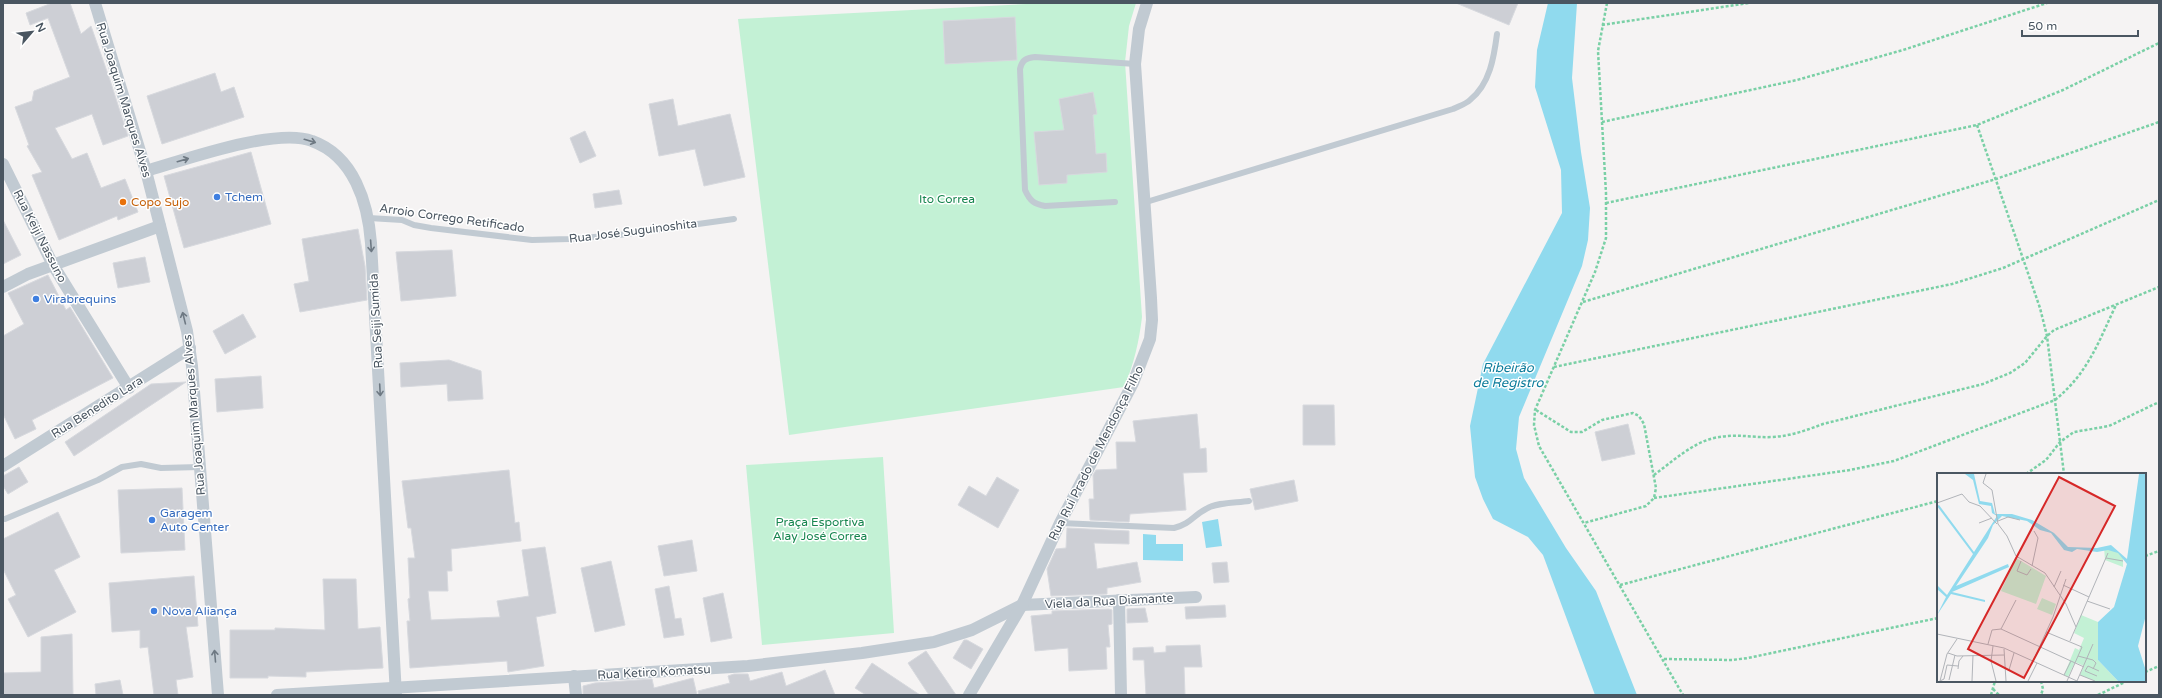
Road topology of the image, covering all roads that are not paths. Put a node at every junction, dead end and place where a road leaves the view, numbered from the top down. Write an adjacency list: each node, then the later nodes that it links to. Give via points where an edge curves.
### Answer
1 (95, 3): 6 (street, Rua Joaquim Marques Alves)
2 (1147, 3): 4 (street, Rua Rui Prado de Mendonça Filho, via 1138,29)
3 (1497, 34): 8 (lane, via 1493,64 1484,84 1471,100 1453,109)
4 (1135, 64): 7 (lane, via 1035,57 1021,62 1025,190 1030,200 1037,205 1045,206); 8 (street, Rua Rui Prado de Mendonça Filho)
5 (3, 164): 13 (street, Rua Keiji Nassuno)
6 (146, 171): 9 (street, Rua Seiji Sumida, one-way to 9, via 256,141 294,138 312,140 341,160 350,172 363,196); 11 (street, Rua Joaquim Marques Alves)
7 (1115, 202)
8 (1143, 203): 21 (street, Rua Rui Prado de Mendonça Filho, via 1151,298 1150,339 1133,383)
9 (369, 218): 12 (lane, Arroio Corrego Retificado, via 402,220 430,228); 26 (street, Rua Seiji Sumida, one-way to 26)
10 (734, 219): 12 (lane, Rua José Suguinoshita, via 619,235)
11 (160, 226): 13 (street); 15 (street, Rua Joaquim Marques Alves, one-way to 11)
12 (532, 240)
13 (53, 265): 14 (street); 16 (street, Rua Keiji Nassuno)
14 (3, 287)
15 (190, 348): 16 (street, Rua Benedito Lara); 18 (street, Rua Joaquim Marques Alves)
16 (129, 388): 17 (street, Rua Benedito Lara)
17 (3, 466)
18 (200, 467): 20 (lane, via 161,468 141,464 122,467 98,480); 27 (street, Rua Joaquim Marques Alves, one-way to 18)
19 (1249, 501): 21 (lane, via 1210,507 1191,522 1174,528)
20 (5, 518)
21 (1060, 523): 24 (street, Rua Rui Prado de Mendonça Filho)
22 (1196, 597): 23 (street, Viela da Rua Diamante)
23 (1119, 600): 24 (street, Viela da Rua Diamante); 31 (street)
24 (1022, 605): 25 (street, Rua Ketiro Komatsu, via 972,630 934,642 862,654 748,666); 30 (street, Rua Rui Prado de Mendonça Filho)
25 (574, 676): 26 (street, Rua Ketiro Komatsu); 29 (street)
26 (396, 692): 28 (street, Rua Ketiro Komatsu)
27 (218, 695)
28 (277, 695)
29 (576, 695)
30 (969, 695)
31 (1121, 695)

